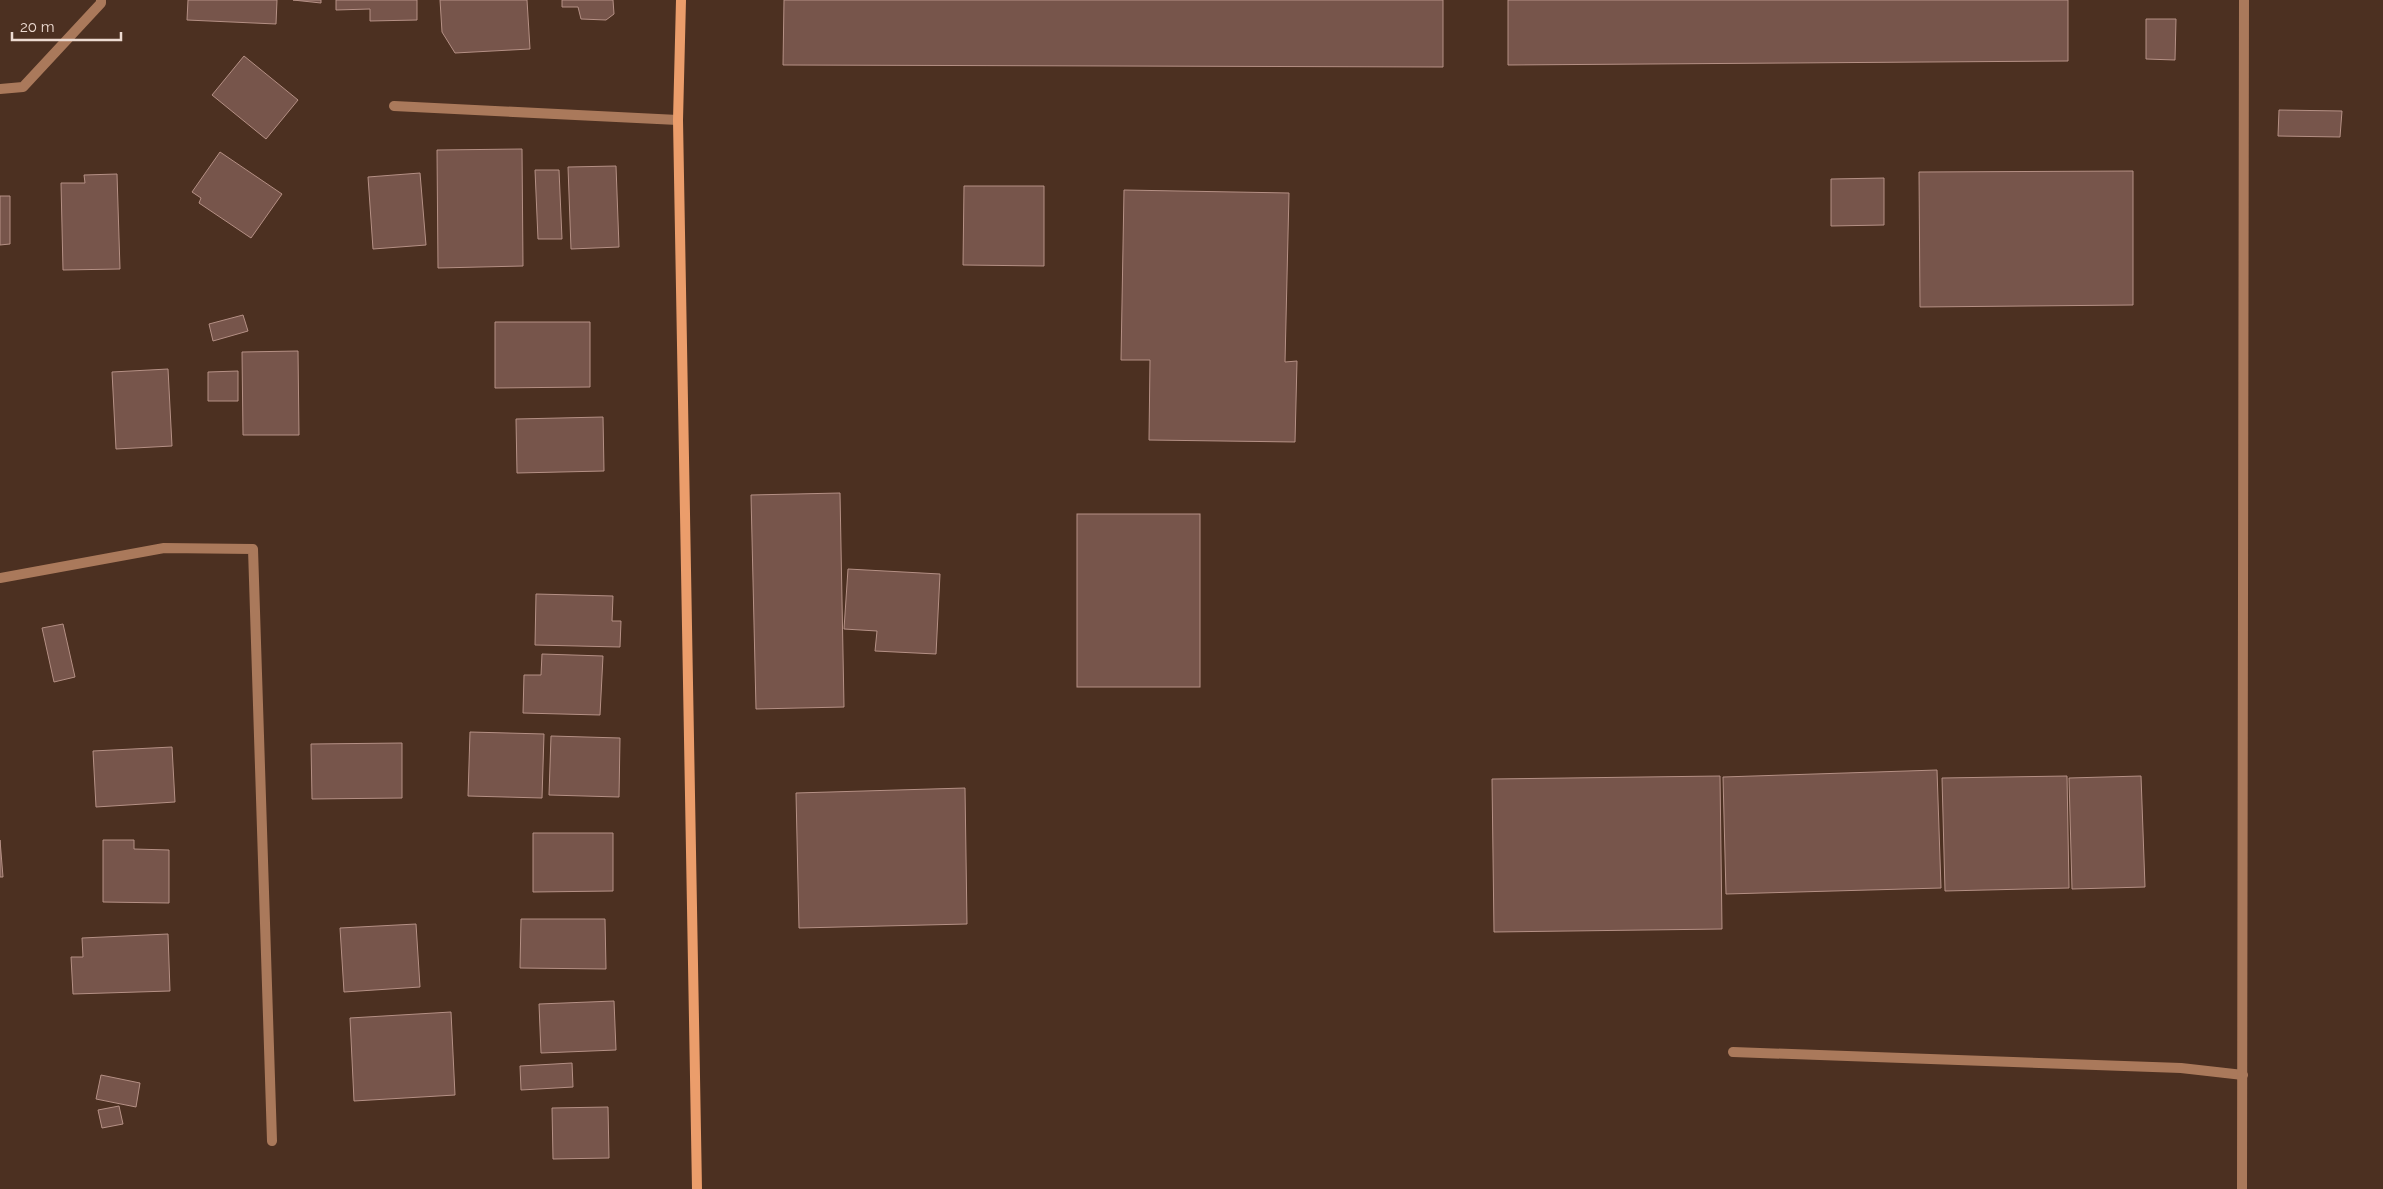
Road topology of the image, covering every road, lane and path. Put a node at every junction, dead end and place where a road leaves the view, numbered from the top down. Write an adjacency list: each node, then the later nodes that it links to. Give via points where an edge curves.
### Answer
1 (101, 0): 4 (street, via 23,87)
2 (681, 0): 6 (street)
3 (2244, 0): 9 (street)
4 (0, 88)
5 (394, 106): 6 (street)
6 (678, 120): 11 (street)
7 (0, 578): 10 (street, via 164,548 253,549)
8 (1733, 1052): 9 (street, via 2180,1068)
9 (2243, 1075): 12 (street)
10 (272, 1141)
11 (697, 1189)
12 (2242, 1189)

